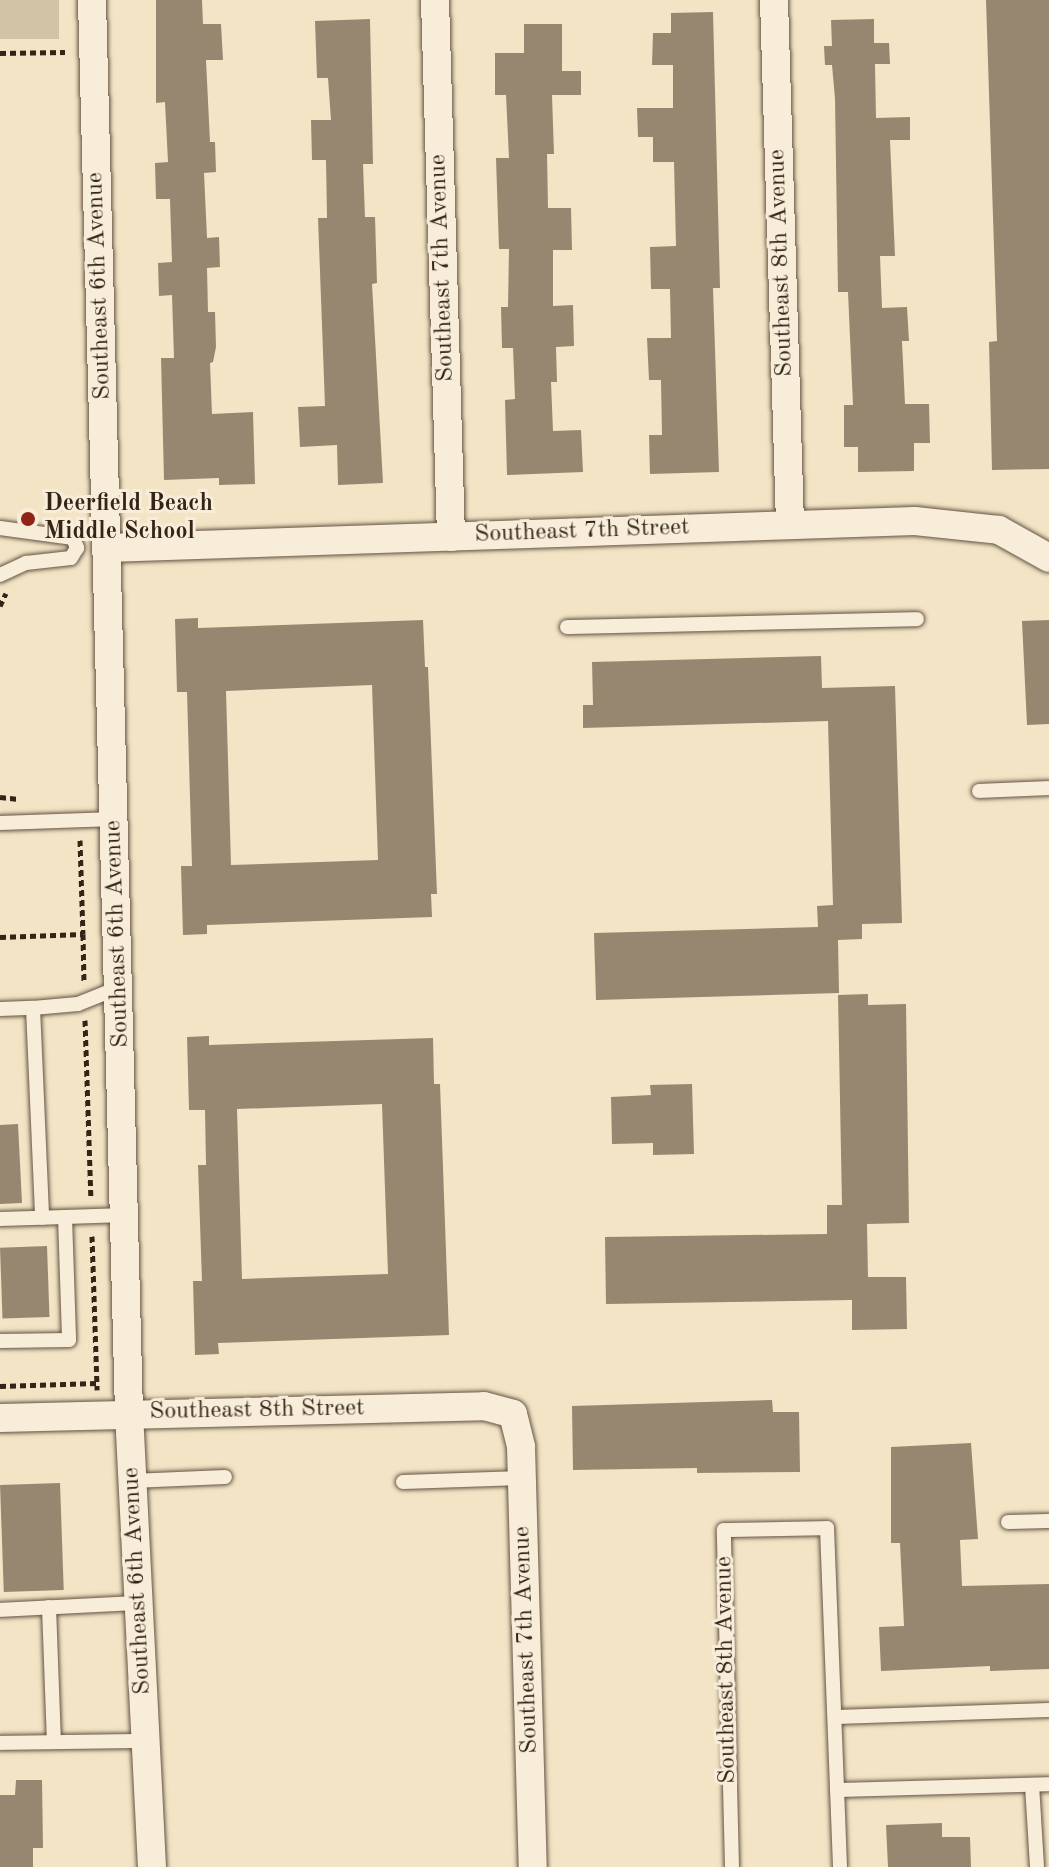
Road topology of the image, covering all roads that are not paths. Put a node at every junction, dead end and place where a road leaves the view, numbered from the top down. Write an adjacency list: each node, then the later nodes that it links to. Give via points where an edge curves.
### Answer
1 (92, 0): 8 (street, Southeast 6th Avenue)
2 (435, 0): 6 (street, Southeast 7th Avenue)
3 (774, 0): 4 (street, Southeast 8th Avenue)
4 (790, 525): 6 (street, Southeast 7th Street); 9 (street, Southeast 7th Street, via 964,524 999,530)
5 (0, 528): 7 (lane, via 73,538)
6 (451, 537): 8 (street, Southeast 7th Street)
7 (77, 548): 8 (lane); 10 (lane, via 71,558 26,563)
8 (107, 548): 15 (street, Southeast 6th Avenue)
9 (1049, 558)
10 (0, 575)
11 (917, 619): 12 (lane)
12 (567, 627)
13 (1049, 788): 14 (lane)
14 (979, 791)
15 (115, 819): 16 (lane); 17 (street, Southeast 6th Avenue)
16 (0, 823)
17 (120, 987): 18 (lane, via 84,1002); 20 (street, Southeast 6th Avenue)
18 (33, 1008): 19 (lane); 22 (lane)
19 (0, 1009)
20 (125, 1215): 21 (lane); 25 (street, Southeast 6th Avenue)
21 (65, 1217): 22 (lane); 24 (lane, via 69,1340)
22 (42, 1218): 23 (lane)
23 (0, 1219)
24 (0, 1341)
25 (129, 1413): 26 (street, Southeast 8th Street, via 484,1406); 27 (street, Southeast 8th Street); 30 (street, Southeast 6th Avenue)
26 (513, 1414): 29 (street, Southeast 7th Avenue)
27 (0, 1418)
28 (225, 1477): 30 (lane)
29 (522, 1478): 31 (lane); 46 (street, Southeast 7th Avenue)
30 (132, 1481): 34 (street, Southeast 6th Avenue)
31 (403, 1482)
32 (1049, 1521): 33 (lane)
33 (1008, 1522)
34 (139, 1603): 35 (lane); 39 (street, Southeast 6th Avenue)
35 (49, 1607): 36 (lane); 40 (lane)
36 (0, 1610)
37 (1049, 1710): 38 (lane)
38 (835, 1717): 44 (lane, Southeast 8th Avenue); 47 (lane, Southeast 8th Avenue, via 827,1528 724,1530)
39 (146, 1741): 40 (lane); 45 (street, Southeast 6th Avenue)
40 (54, 1742): 41 (lane)
41 (0, 1743)
42 (1049, 1784): 43 (lane)
43 (1032, 1785): 44 (lane); 49 (lane)
44 (837, 1790): 48 (lane, Southeast 8th Avenue)
45 (152, 1867)
46 (533, 1867)
47 (732, 1867)
48 (840, 1867)
49 (1037, 1867)

